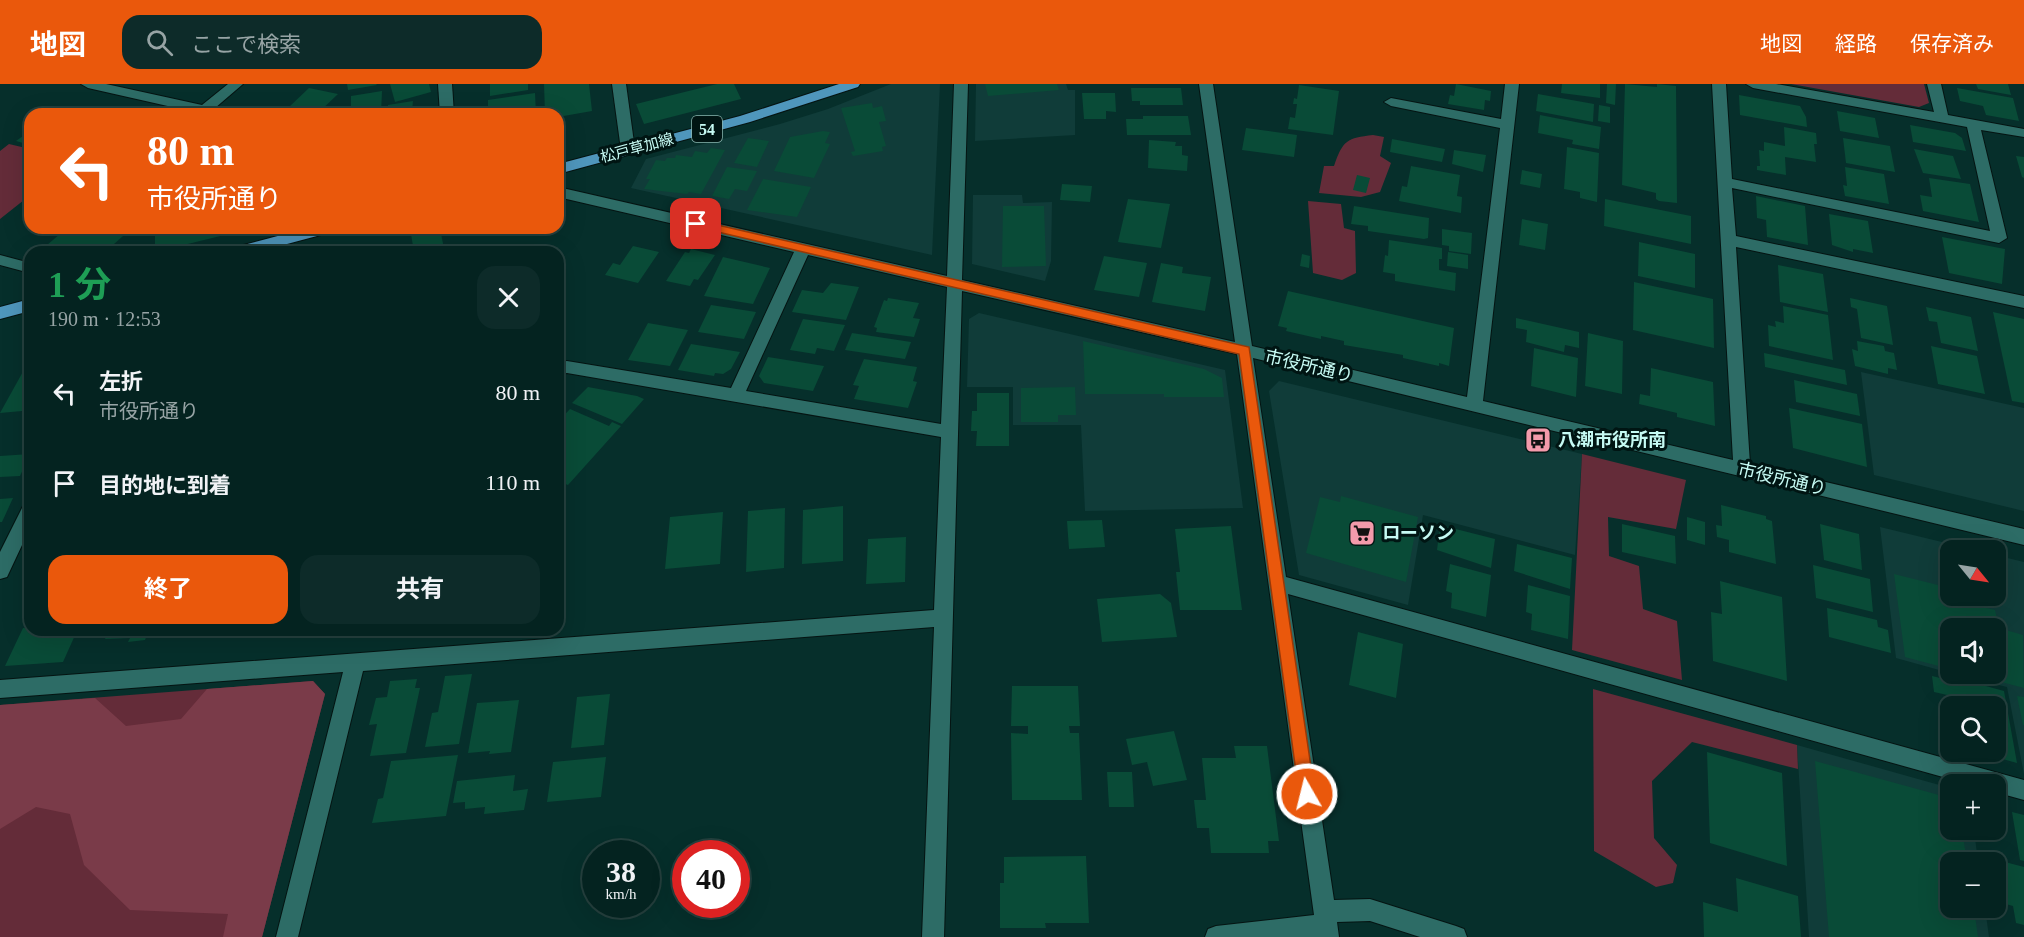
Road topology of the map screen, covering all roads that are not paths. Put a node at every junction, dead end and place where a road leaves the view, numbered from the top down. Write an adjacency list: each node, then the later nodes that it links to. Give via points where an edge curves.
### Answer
1 (88, 84): 13 (street)
2 (236, 84): 14 (street)
3 (445, 84): 15 (street)
4 (619, 84): 20 (street)
5 (853, 84): 20 (main road, 松戸草加線 / 54, via 745,119)
6 (961, 84): 30 (street)
7 (1206, 84): 34 (street)
8 (1512, 84): 18 (street)
9 (1719, 84): 22 (street)
10 (1753, 84): 16 (street)
11 (1934, 84): 16 (street)
12 (1391, 102): 18 (street)
13 (196, 108)
14 (207, 108)
15 (447, 108)
16 (1942, 118): 17 (street)
17 (1973, 124): 19 (street); 22 (street, via 1999,238)
18 (1507, 125): 37 (street)
19 (2024, 134)
20 (628, 150): 21 (main road, 松戸草加線 / 54)
21 (564, 167)
22 (1725, 182): 25 (street)
23 (564, 193): 27 (street, 市役所通り)
24 (304, 234): 26 (main road)
25 (1729, 240): 31 (street); 39 (street)
26 (260, 246)
27 (803, 248): 30 (street, 市役所通り); 36 (street)
28 (0, 260): 29 (street)
29 (24, 266)
30 (956, 283): 34 (street, 市役所通り); 38 (street)
31 (2024, 302)
32 (24, 307): 33 (main road)
33 (0, 313)
34 (1244, 351): 37 (street, 市役所通り); 43 (street)
35 (564, 367): 36 (street)
36 (736, 395): 38 (street)
37 (1474, 405): 39 (street, 市役所通り)
38 (951, 432): 44 (street)
39 (1742, 470): 41 (street, 市役所通り)
40 (24, 521): 42 (street)
41 (2024, 537)
42 (0, 571)
43 (1277, 583): 47 (street); 48 (street)
44 (944, 618): 45 (street); 50 (street)
45 (355, 663): 46 (street); 49 (street)
46 (0, 689)
47 (2024, 790)
48 (1326, 924): 51 (street); 52 (street, via 1370,910)
49 (287, 937)
50 (933, 937)
51 (1216, 937)
52 (1456, 937)

